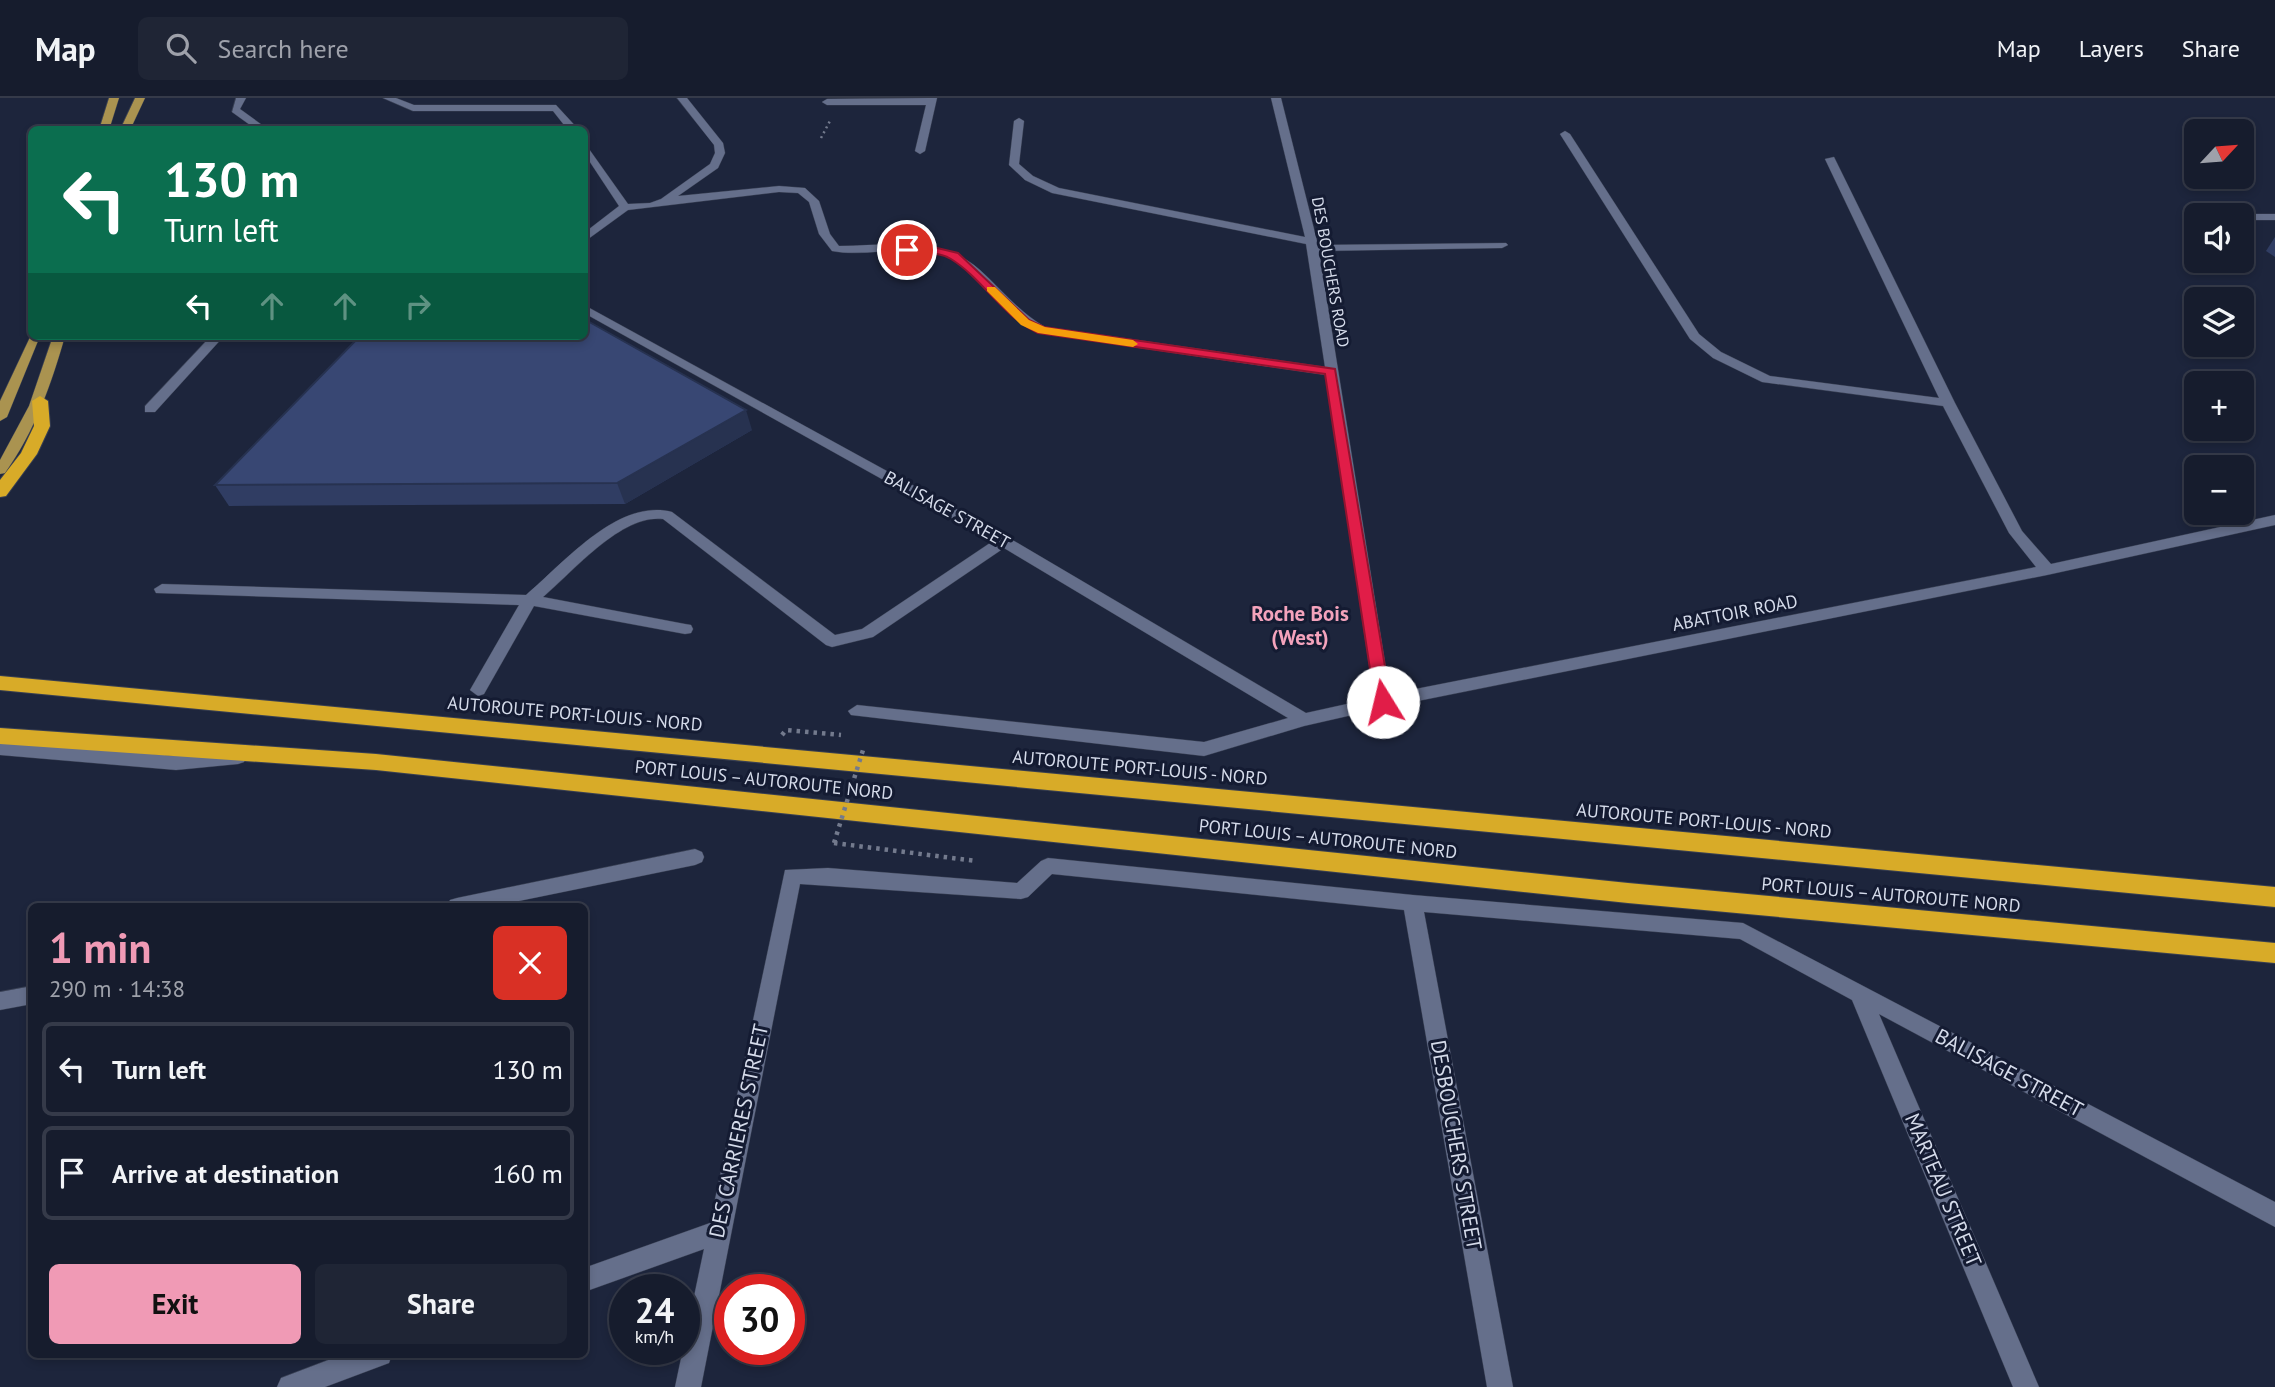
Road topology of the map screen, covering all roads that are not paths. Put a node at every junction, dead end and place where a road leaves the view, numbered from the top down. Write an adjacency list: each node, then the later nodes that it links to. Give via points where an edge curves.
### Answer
1 (114, 98): 10 (main road)
2 (140, 98): 11 (main road)
3 (241, 98): 12 (street, via 235,110)
4 (388, 98): 13 (street, via 413,108 556,108)
5 (682, 98): 18 (street, via 719,145 720,153 714,166)
6 (1276, 98): 23 (street, DES BOUCHERS ROAD)
7 (932, 100): 8 (street); 16 (street)
8 (827, 102)
9 (1019, 121): 23 (street, via 1014,165 1056,191)
10 (105, 126)
11 (126, 126)
12 (258, 126)
13 (571, 126)
14 (1565, 134): 31 (street, via 1694,336 1717,355 1767,379)
15 (588, 151): 19 (street)
16 (920, 151)
17 (1830, 159): 31 (street)
18 (665, 201): 19 (street); 29 (street, via 801,190 814,201 825,234 836,249 933,250 954,256 1025,322 1042,330)
19 (625, 207): 22 (street)
20 (2254, 217): 21 (street)
21 (2275, 217)
22 (588, 236)
23 (1312, 245): 24 (street); 29 (street, DES BOUCHERS ROAD)
24 (1502, 246)
25 (588, 311): 37 (street, BALISAGE STREET)
26 (32, 340): 33 (main road)
27 (58, 340): 30 (main road)
28 (214, 340): 32 (street)
29 (1331, 372): 45 (street, DES BOUCHERS ROAD)
30 (40, 401): 34 (main road); 35 (highway, via 42,426 29,454)
31 (1948, 403): 38 (street, via 2016,533)
32 (150, 409)
33 (0, 417)
34 (0, 470)
35 (0, 492)
36 (2275, 520): 38 (street, ABATTOIR ROAD)
37 (1004, 541): 40 (street, via 867,633 832,641 667,515 649,513 618,524); 48 (street, BALISAGE STREET)
38 (2047, 570): 45 (street, ABATTOIR ROAD)
39 (162, 589): 40 (street)
40 (530, 600): 41 (street); 44 (street)
41 (685, 629)
42 (0, 669): 46 (highway)
43 (0, 683): 46 (highway, AUTOROUTE PORT-LOUIS - NORD)
44 (478, 690)
45 (1383, 702): 48 (street, ABATTOIR ROAD)
46 (245, 706): 53 (highway, AUTOROUTE PORT-LOUIS - NORD)
47 (857, 711): 48 (street, ABATTOIR ROAD, via 1204,749)
48 (1304, 720)
49 (0, 736): 51 (highway)
50 (0, 748): 51 (street, via 176,763)
51 (266, 754): 56 (highway, PORT LOUIS – AUTOROUTE NORD, via 1628,894)
52 (695, 857): 54 (street)
53 (2275, 898)
54 (472, 903)
55 (1413, 903): 57 (street, BALISAGE STREET, via 1743,931); 61 (street, DES CARRIERES STREET, via 1048,866 1021,891 792,876); 66 (street, DESBOUCHERS STREET)
56 (2275, 953)
57 (1860, 993): 60 (street, BALISAGE STREET); 67 (street, MARTEAU STREET)
58 (28, 996): 59 (street)
59 (0, 1002)
60 (2275, 1215)
61 (718, 1231): 62 (street); 65 (street, DES CARRIERES STREET)
62 (588, 1279)
63 (369, 1358): 64 (street)
64 (290, 1387)
65 (688, 1387)
66 (1500, 1387)
67 (2026, 1387)

